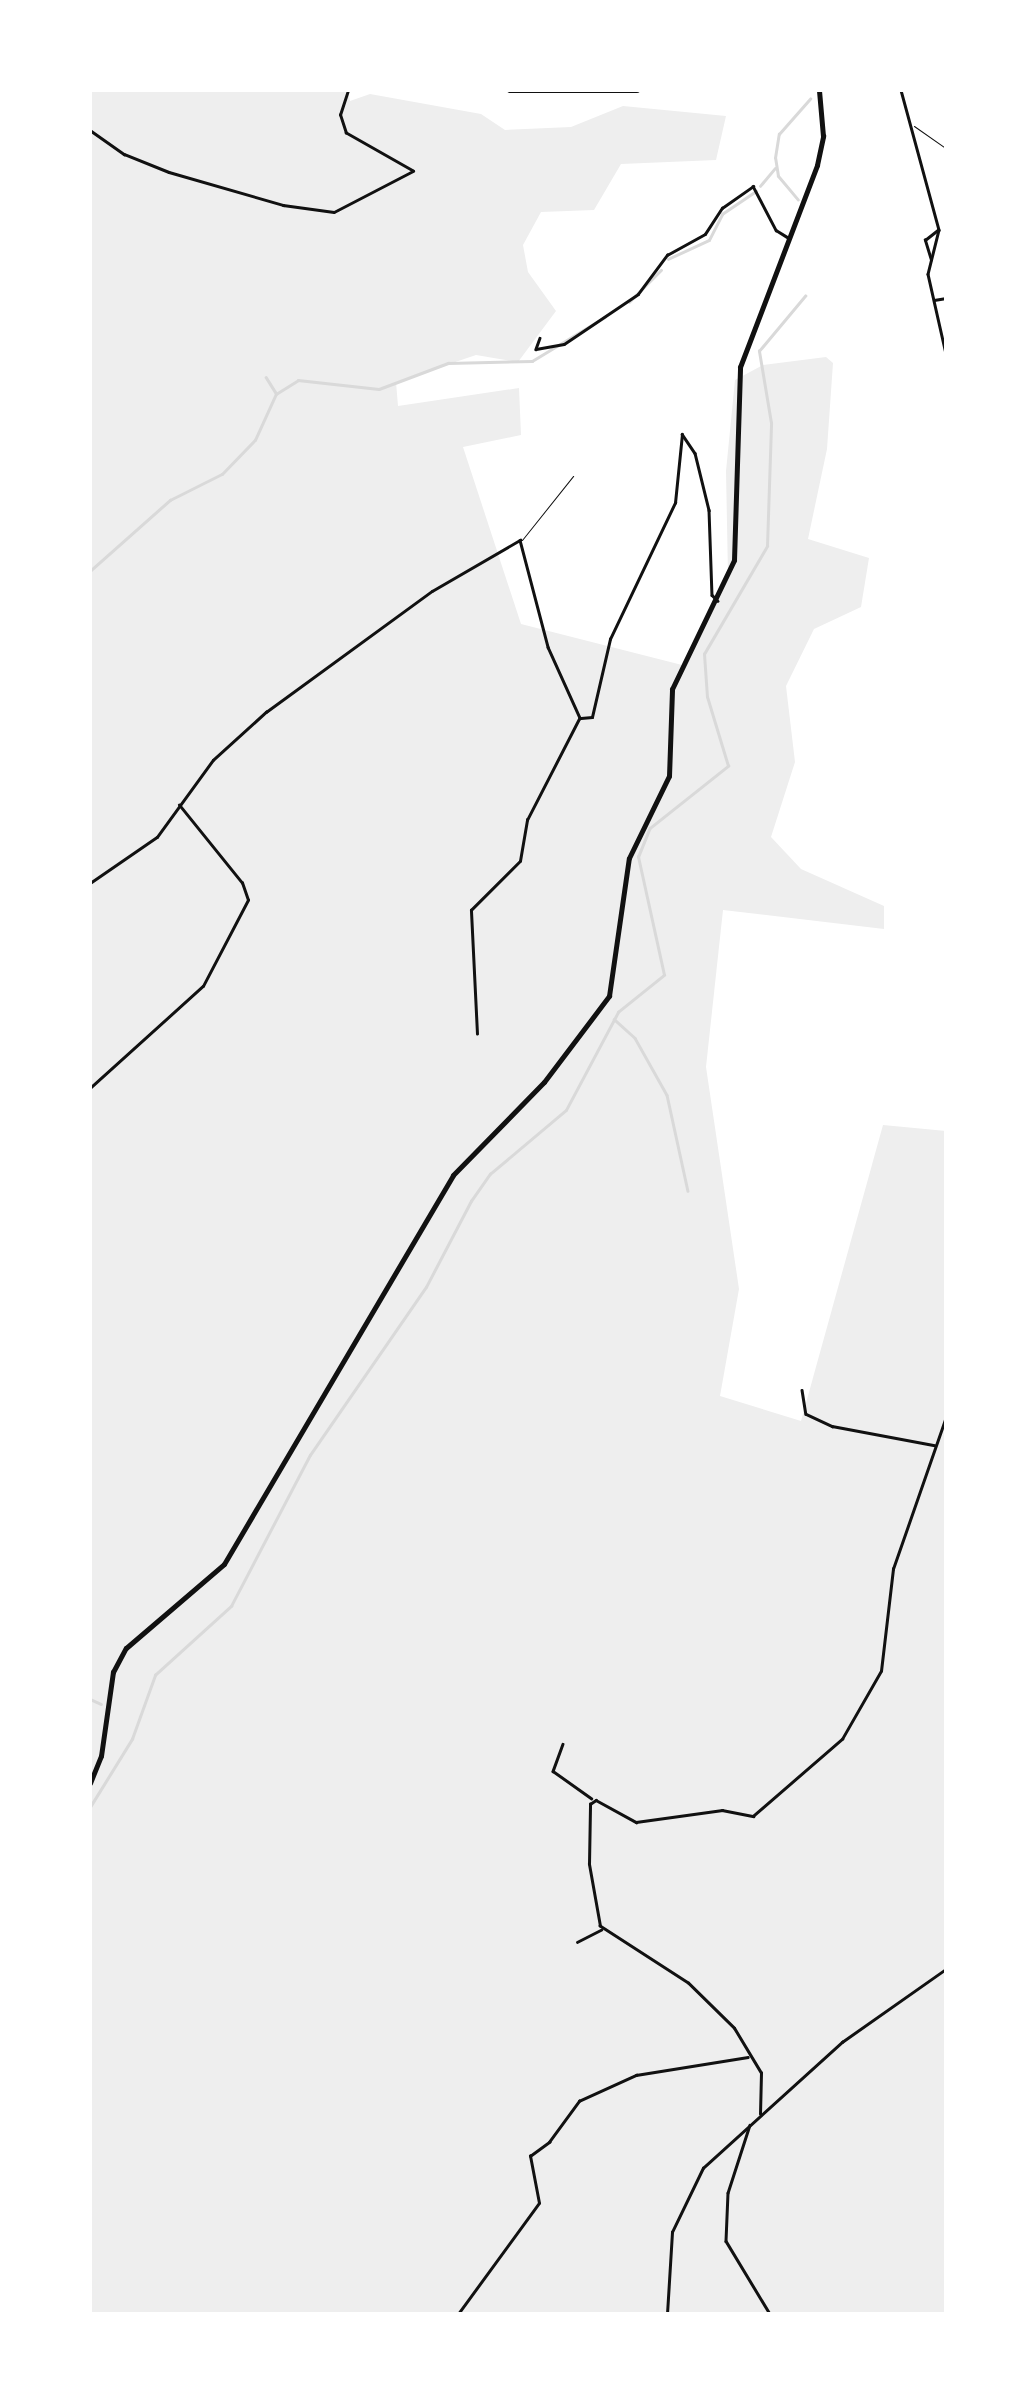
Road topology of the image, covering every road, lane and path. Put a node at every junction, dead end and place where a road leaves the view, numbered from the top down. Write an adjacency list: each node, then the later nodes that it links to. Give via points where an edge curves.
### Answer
1 (348, 90): 7 (street, via 340,115 346,133 413,171 334,212 283,205 155,167)
2 (510, 90): 3 (highway)
3 (637, 90)
4 (820, 90): 10 (main road, via 820,151)
5 (901, 90): 6 (street)
6 (910, 126): 8 (lane); 9 (street)
7 (90, 130)
8 (946, 148)
9 (939, 230): 11 (street); 12 (street, via 925,240)
10 (788, 238): 15 (street, via 776,230 753,186 722,208 705,234 667,254 638,294 564,344 536,350); 19 (main road, via 740,367 738,538)
11 (943, 242): 12 (street)
12 (931, 260): 14 (street)
13 (946, 298): 14 (street)
14 (932, 300): 16 (street)
15 (540, 338)
16 (946, 354)
17 (573, 476): 18 (lane)
18 (522, 540): 20 (street, via 548,647); 21 (street, via 432,591 266,712 213,760)
19 (718, 601): 20 (street, via 712,595 708,510 695,454 682,434 675,503 610,639 592,717); 29 (main road, via 672,688 667,788 638,830 629,858 613,982 603,1006 526,1102 453,1175 224,1564 126,1648 113,1672 102,1756)
20 (580, 718): 23 (street, via 527,820 520,861 470,910)
21 (179, 805): 22 (street, via 156,836); 24 (street, via 242,883 248,900 203,986)
22 (90, 884)
23 (477, 1034)
24 (90, 1088)
25 (802, 1390): 27 (street, via 806,1414)
26 (946, 1417): 27 (street)
27 (936, 1446): 30 (street, via 893,1569 881,1671 842,1739 753,1816 722,1810 636,1822)
28 (563, 1744): 30 (street, via 553,1771)
29 (90, 1784)
30 (592, 1800): 31 (street, via 588,1864)
31 (602, 1930): 32 (street); 34 (street, via 688,1983 734,2028)
32 (577, 1942)
33 (946, 1969): 35 (street, via 842,2042)
34 (748, 2056): 35 (street, via 761,2073); 37 (street, via 636,2076 579,2102 530,2156 541,2188 537,2207)
35 (760, 2114): 36 (street)
36 (749, 2124): 38 (street, via 696,2179 670,2248); 39 (street, via 728,2192 726,2241)
37 (458, 2314)
38 (667, 2314)
39 (770, 2314)

